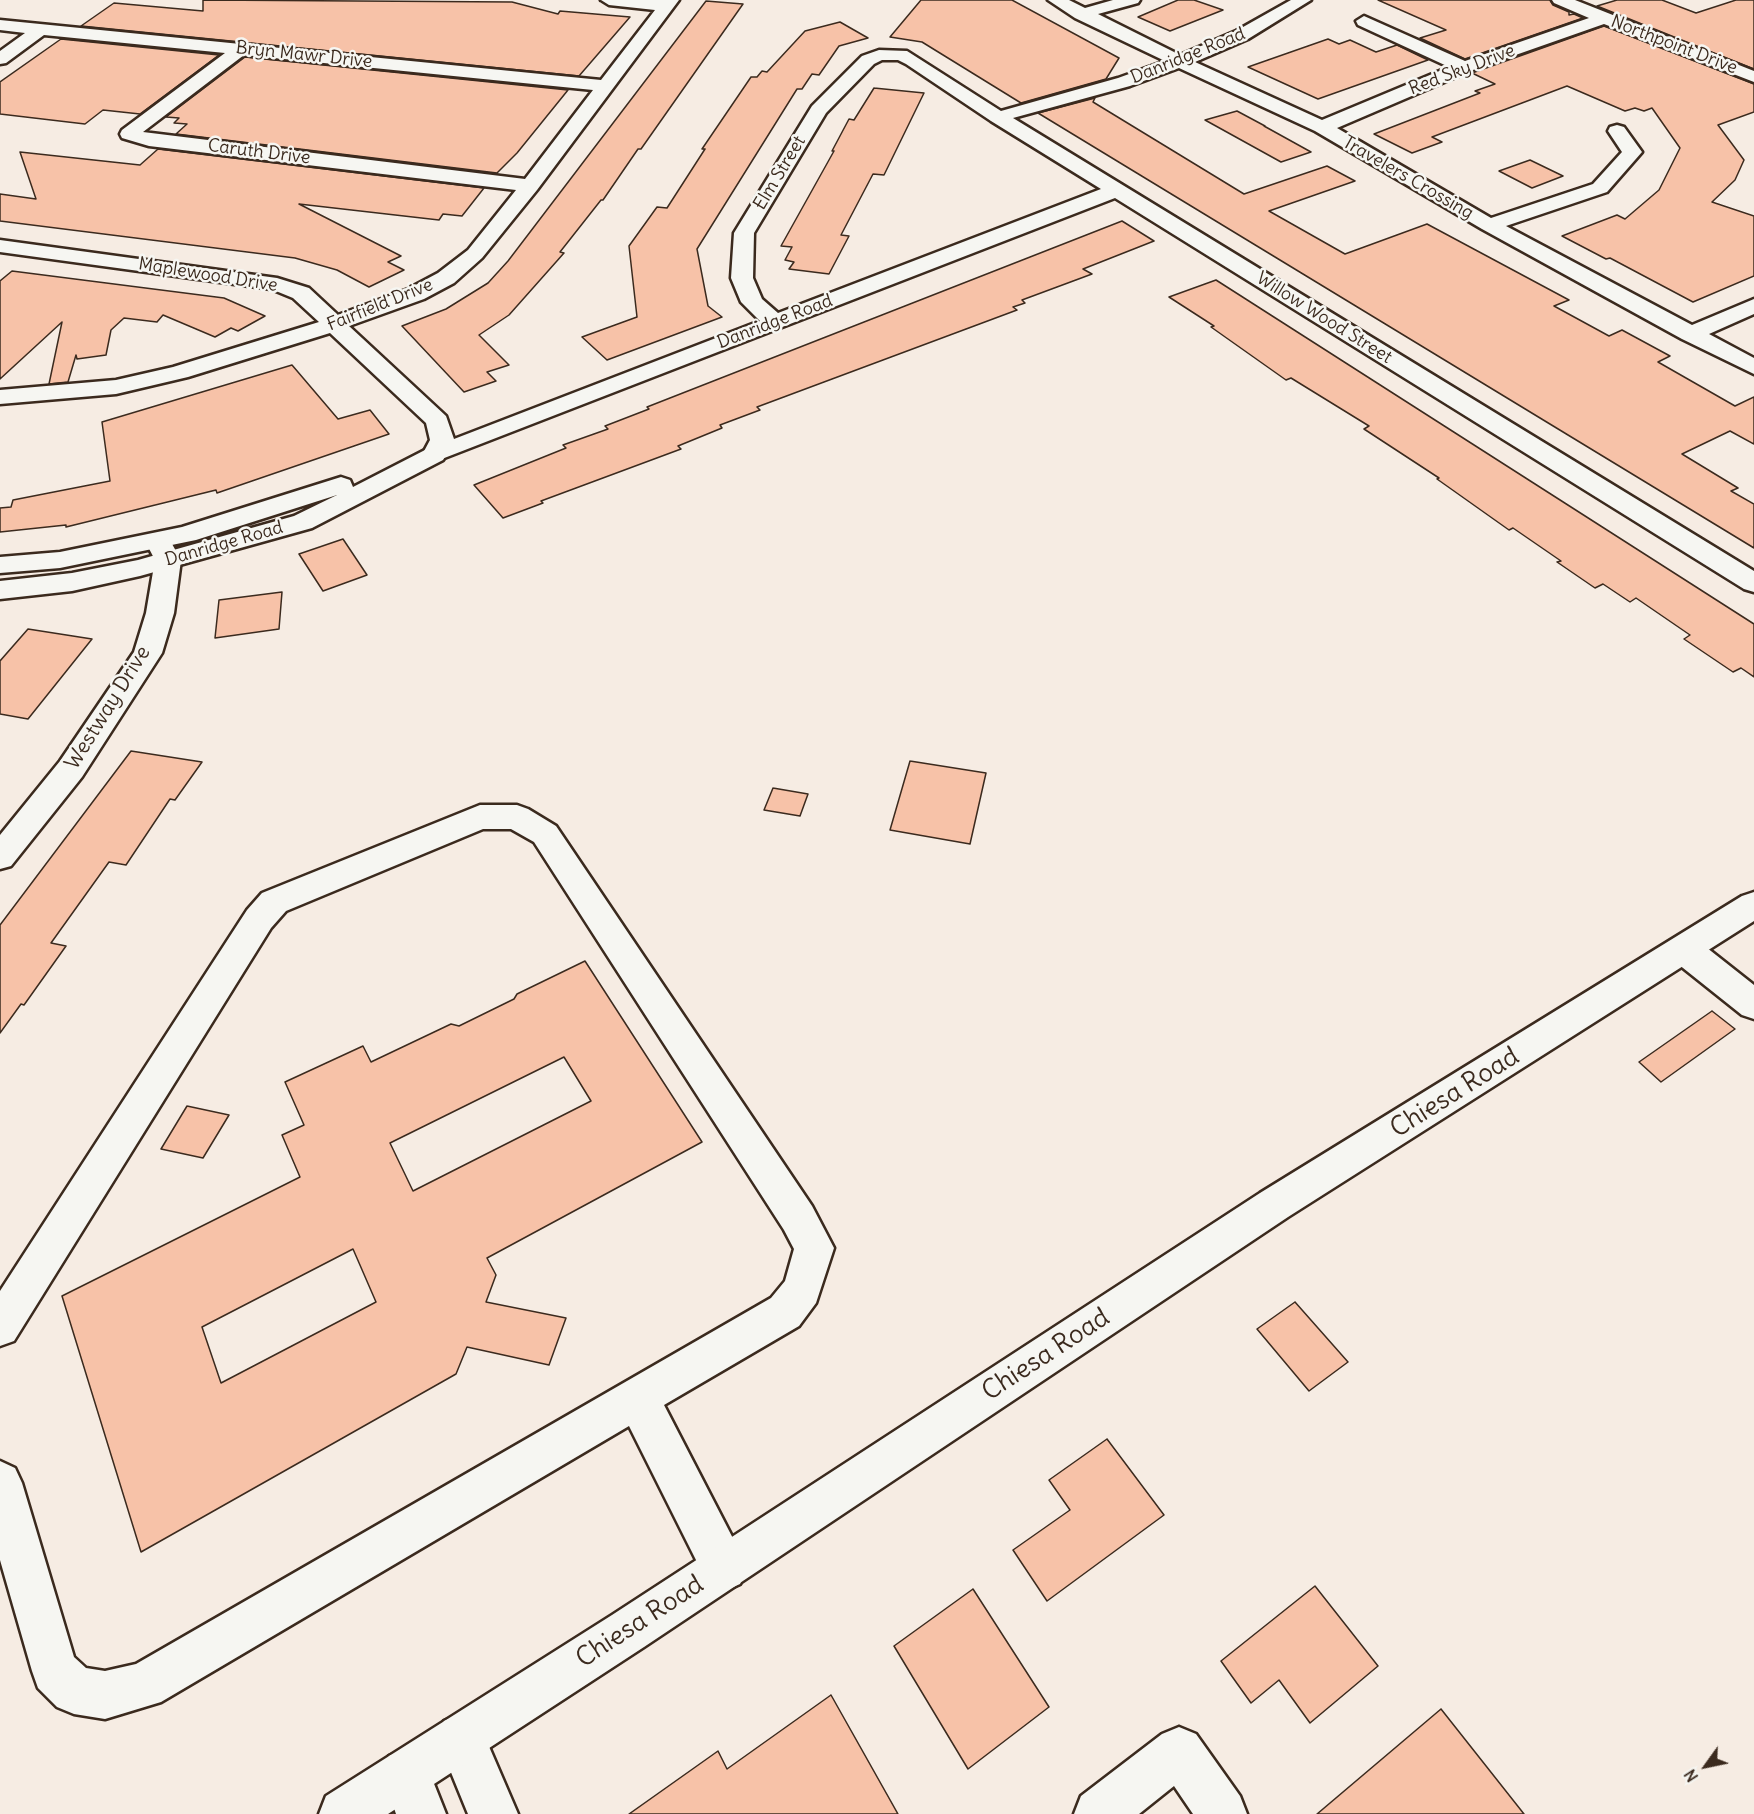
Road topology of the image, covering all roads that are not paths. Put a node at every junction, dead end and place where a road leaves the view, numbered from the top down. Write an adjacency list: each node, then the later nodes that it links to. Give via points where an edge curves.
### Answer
1 (609, 0): 6 (street)
2 (1056, 0): 7 (street, Travelers Crossing)
3 (1132, 0): 7 (street)
4 (1303, 0): 15 (street, Danridge Road, via 1242,35)
5 (1560, 0): 8 (street, Northpoint Drive)
6 (669, 3): 18 (street, Fairfield Drive)
7 (1081, 14): 15 (street, Travelers Crossing)
8 (1604, 18): 16 (street, Red Sky Drive); 17 (street, Northpoint Drive)
9 (1364, 21): 16 (street)
10 (0, 25): 11 (street, Bryn Mawr Drive)
11 (41, 29): 12 (street, Bryn Mawr Drive); 14 (street)
12 (241, 49): 18 (street, Bryn Mawr Drive); 22 (street, Caruth Drive, via 129,135)
13 (894, 54): 19 (street, Willow Wood Street, via 912,60); 27 (street, Elm Street, via 868,60 819,110 744,233 741,278 752,302)
14 (0, 59)
15 (1180, 62): 19 (street, Danridge Road); 20 (street, Travelers Crossing)
16 (1464, 68): 20 (street, Red Sky Drive)
17 (1754, 77)
18 (607, 86): 22 (street, Fairfield Drive)
19 (998, 117): 23 (street, Willow Wood Street)
20 (1322, 127): 24 (street, Travelers Crossing)
21 (1617, 131): 24 (street, via 1632,152 1600,188)
22 (530, 186): 28 (street, Fairfield Drive, via 475,254 446,278 416,294)
23 (1116, 190): 27 (street, Danridge Road); 35 (street, Willow Wood Street)
24 (1490, 225): 29 (street, Travelers Crossing)
25 (0, 246): 28 (street, Maplewood Drive, via 276,284 302,293)
26 (1754, 306): 29 (street)
27 (775, 322): 32 (street, Danridge Road)
28 (335, 324): 31 (street, Fairfield Drive, via 180,372 116,387); 32 (street, Maplewood Drive, via 437,421 442,440)
29 (1690, 334): 30 (street, Travelers Crossing)
30 (1754, 367)
31 (0, 397)
32 (434, 454): 33 (street, Danridge Road, via 303,522)
33 (163, 550): 34 (street, Danridge Road); 36 (street, Danridge Road, via 72,582); 37 (street, Westway Drive, via 160,613 148,653 71,769)
34 (0, 566)
35 (1754, 583)
36 (0, 590)
37 (0, 856)
38 (1754, 905): 39 (street, Chiesa Road)
39 (1685, 950): 40 (street); 44 (street, Chiesa Road, via 1274,1205)
40 (1754, 1005)
41 (0, 1327): 42 (street, via 274,902 480,817 517,817 545,834 814,1248 801,1290 785,1312)
42 (637, 1397): 43 (street, via 144,1685 105,1695 74,1690 55,1671); 44 (street)
43 (0, 1484)
44 (724, 1568): 45 (street, Chiesa Road)
45 (461, 1738): 46 (street, Chiesa Road); 48 (street)
46 (414, 1793): 47 (street, Chiesa Road)
47 (344, 1814)
48 (493, 1814)
49 (1099, 1814): 50 (street, via 1179,1751)
50 (1222, 1814)

